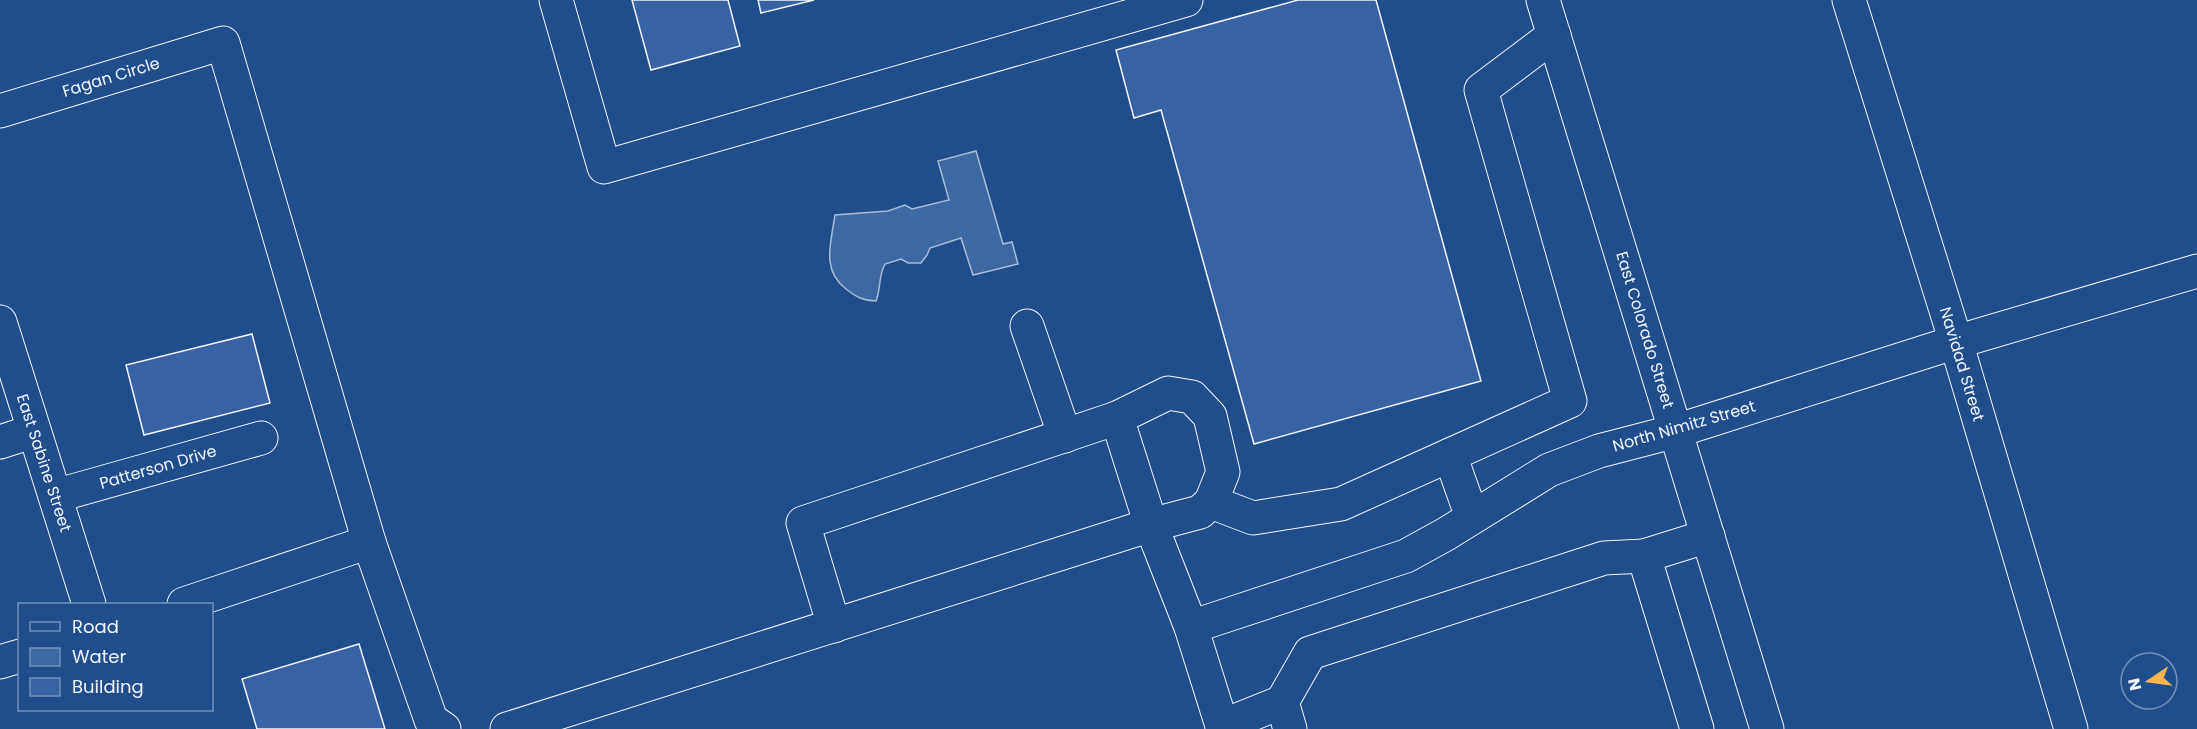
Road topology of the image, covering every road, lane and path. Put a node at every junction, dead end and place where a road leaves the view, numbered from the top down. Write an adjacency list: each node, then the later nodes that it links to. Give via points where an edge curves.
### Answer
1 (556, 0): 2 (street, via 604,167)
2 (1186, 0)
3 (1543, 0): 5 (street, East Colorado Street)
4 (1848, 0): 10 (street, Navidad Street)
5 (1554, 35): 13 (street, East Colorado Street); 17 (street, via 1481,90 1570,401)
6 (0, 111): 23 (street, Fagan Circle, via 223,43)
7 (2197, 271): 10 (street, North Nimitz Street)
8 (0, 322): 12 (street, East Sabine Street)
9 (1027, 326): 14 (street)
10 (1956, 342): 13 (street, North Nimitz Street); 37 (street, Navidad Street)
11 (1117, 418): 14 (street); 19 (street, via 1168,393 1192,397 1210,416 1223,472); 21 (street)
12 (34, 431): 16 (street); 18 (street, East Sabine Street)
13 (1676, 431): 20 (street, North Nimitz Street, via 1599,451 1549,470); 22 (street, East Colorado Street)
14 (1065, 436): 27 (street, via 803,523)
15 (261, 438): 18 (street, Patterson Drive)
16 (0, 442)
17 (1450, 455): 19 (street, via 1341,504 1253,518); 20 (street)
18 (55, 496): 25 (street, East Sabine Street)
19 (1211, 502): 21 (street, via 1200,512)
20 (1472, 517): 28 (street, North Nimitz Street, via 1406,556)
21 (1151, 525): 27 (street); 28 (street)
22 (1708, 536): 24 (street); 36 (street, East Colorado Street)
23 (369, 542): 26 (street); 33 (street, via 431,720)
24 (1644, 556): 31 (street, via 1604,558 1310,653); 35 (street)
25 (89, 603)
26 (187, 603)
27 (834, 626): 34 (street)
28 (1191, 627): 32 (street)
29 (18, 657): 30 (street)
30 (0, 662)
31 (1286, 715): 32 (street)
32 (1223, 728)
33 (444, 729)
34 (507, 729)
35 (1697, 729)
36 (1767, 729)
37 (2071, 729)

